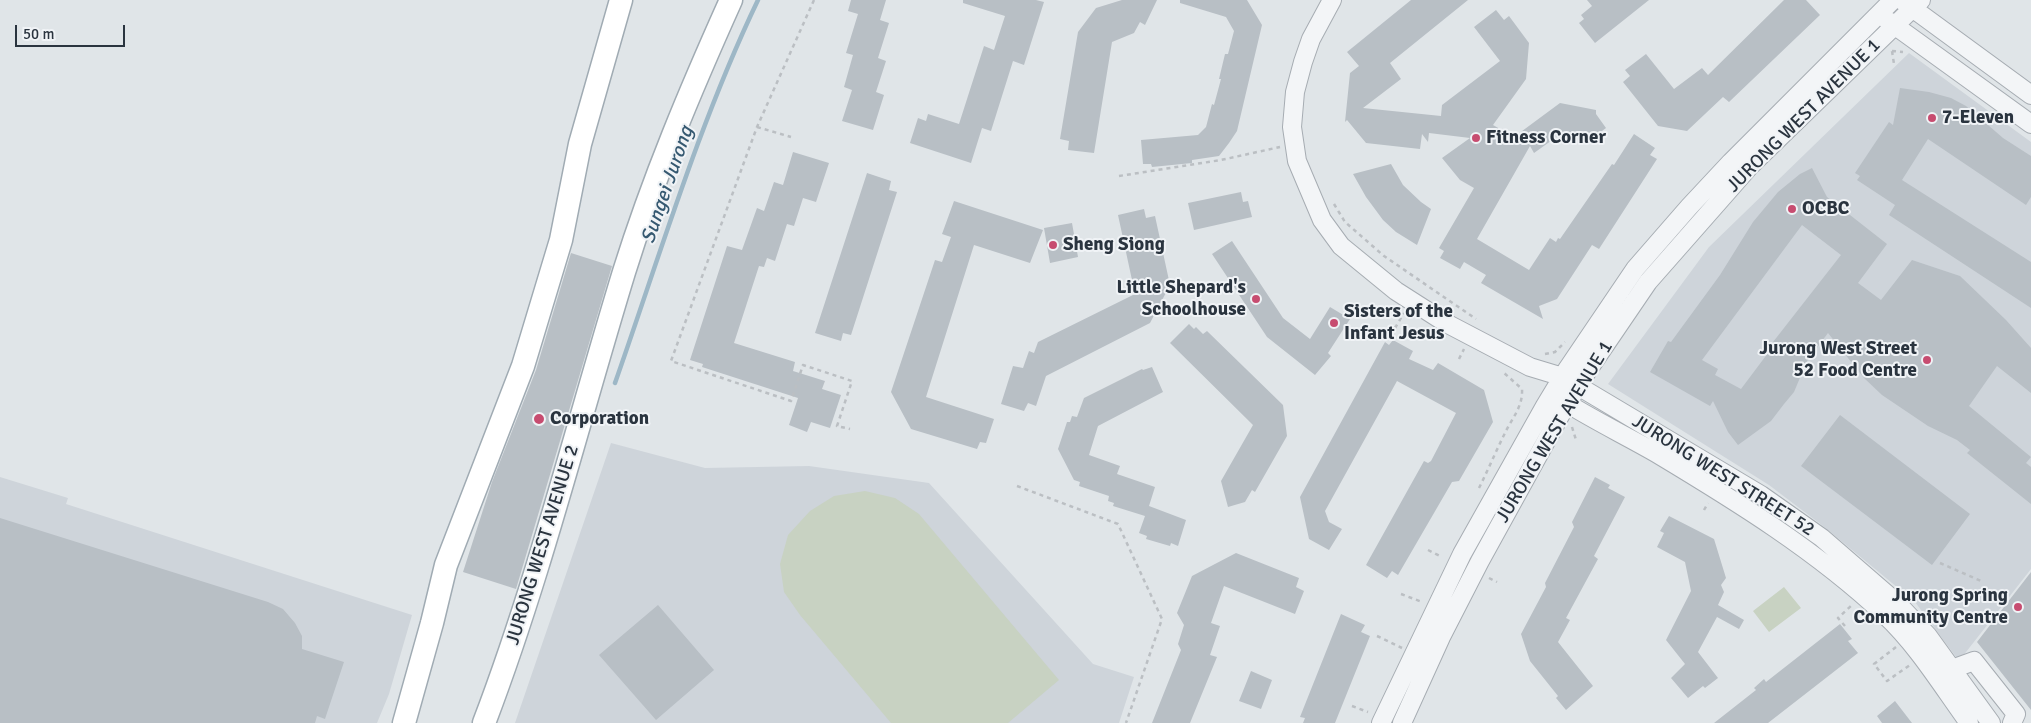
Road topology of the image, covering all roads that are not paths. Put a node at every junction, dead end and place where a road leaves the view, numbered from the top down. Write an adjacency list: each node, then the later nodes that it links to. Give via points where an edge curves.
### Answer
1 (621, 0): 16 (main road, via 580,144 561,240 523,366 446,565)
2 (731, 0): 17 (main road, JURONG WEST AVENUE 2, via 689,93 625,270 516,639)
3 (1332, 0): 10 (street, via 1303,62 1295,92 1292,127 1297,161 1322,220 1341,246 1396,291 1446,323)
4 (1893, 0): 6 (street, JURONG WEST AVENUE 1)
5 (1912, 3): 7 (street, JURONG WEST AVENUE 1); 8 (street)
6 (1879, 13): 7 (street); 11 (street, JURONG WEST AVENUE 1, via 1731,162 1635,269)
7 (1894, 27): 9 (street); 11 (street, JURONG WEST AVENUE 1, via 1750,166 1653,276)
8 (2031, 95)
9 (2031, 124)
10 (1536, 360): 11 (street, JURONG WEST STREET 52); 12 (street, JURONG WEST STREET 52)
11 (1570, 381): 12 (street, JURONG WEST AVENUE 1); 13 (street, JURONG WEST AVENUE 1); 14 (street, JURONG WEST STREET 52, via 1761,495 1822,538 1897,603 1928,636)
12 (1552, 394): 13 (street, JURONG WEST STREET 52); 15 (street, JURONG WEST AVENUE 1, via 1462,554)
13 (1567, 404): 18 (street, JURONG WEST AVENUE 1, via 1445,629); 19 (street, JURONG WEST STREET 52, via 1749,510 1862,594 1907,639)
14 (1952, 669): 20 (street, JURONG WEST STREET 52); 21 (street, via 1974,661 2016,714)
15 (1378, 719)
16 (404, 723)
17 (484, 723)
18 (1402, 723)
19 (1969, 723)
20 (1991, 723)
21 (2012, 723)

